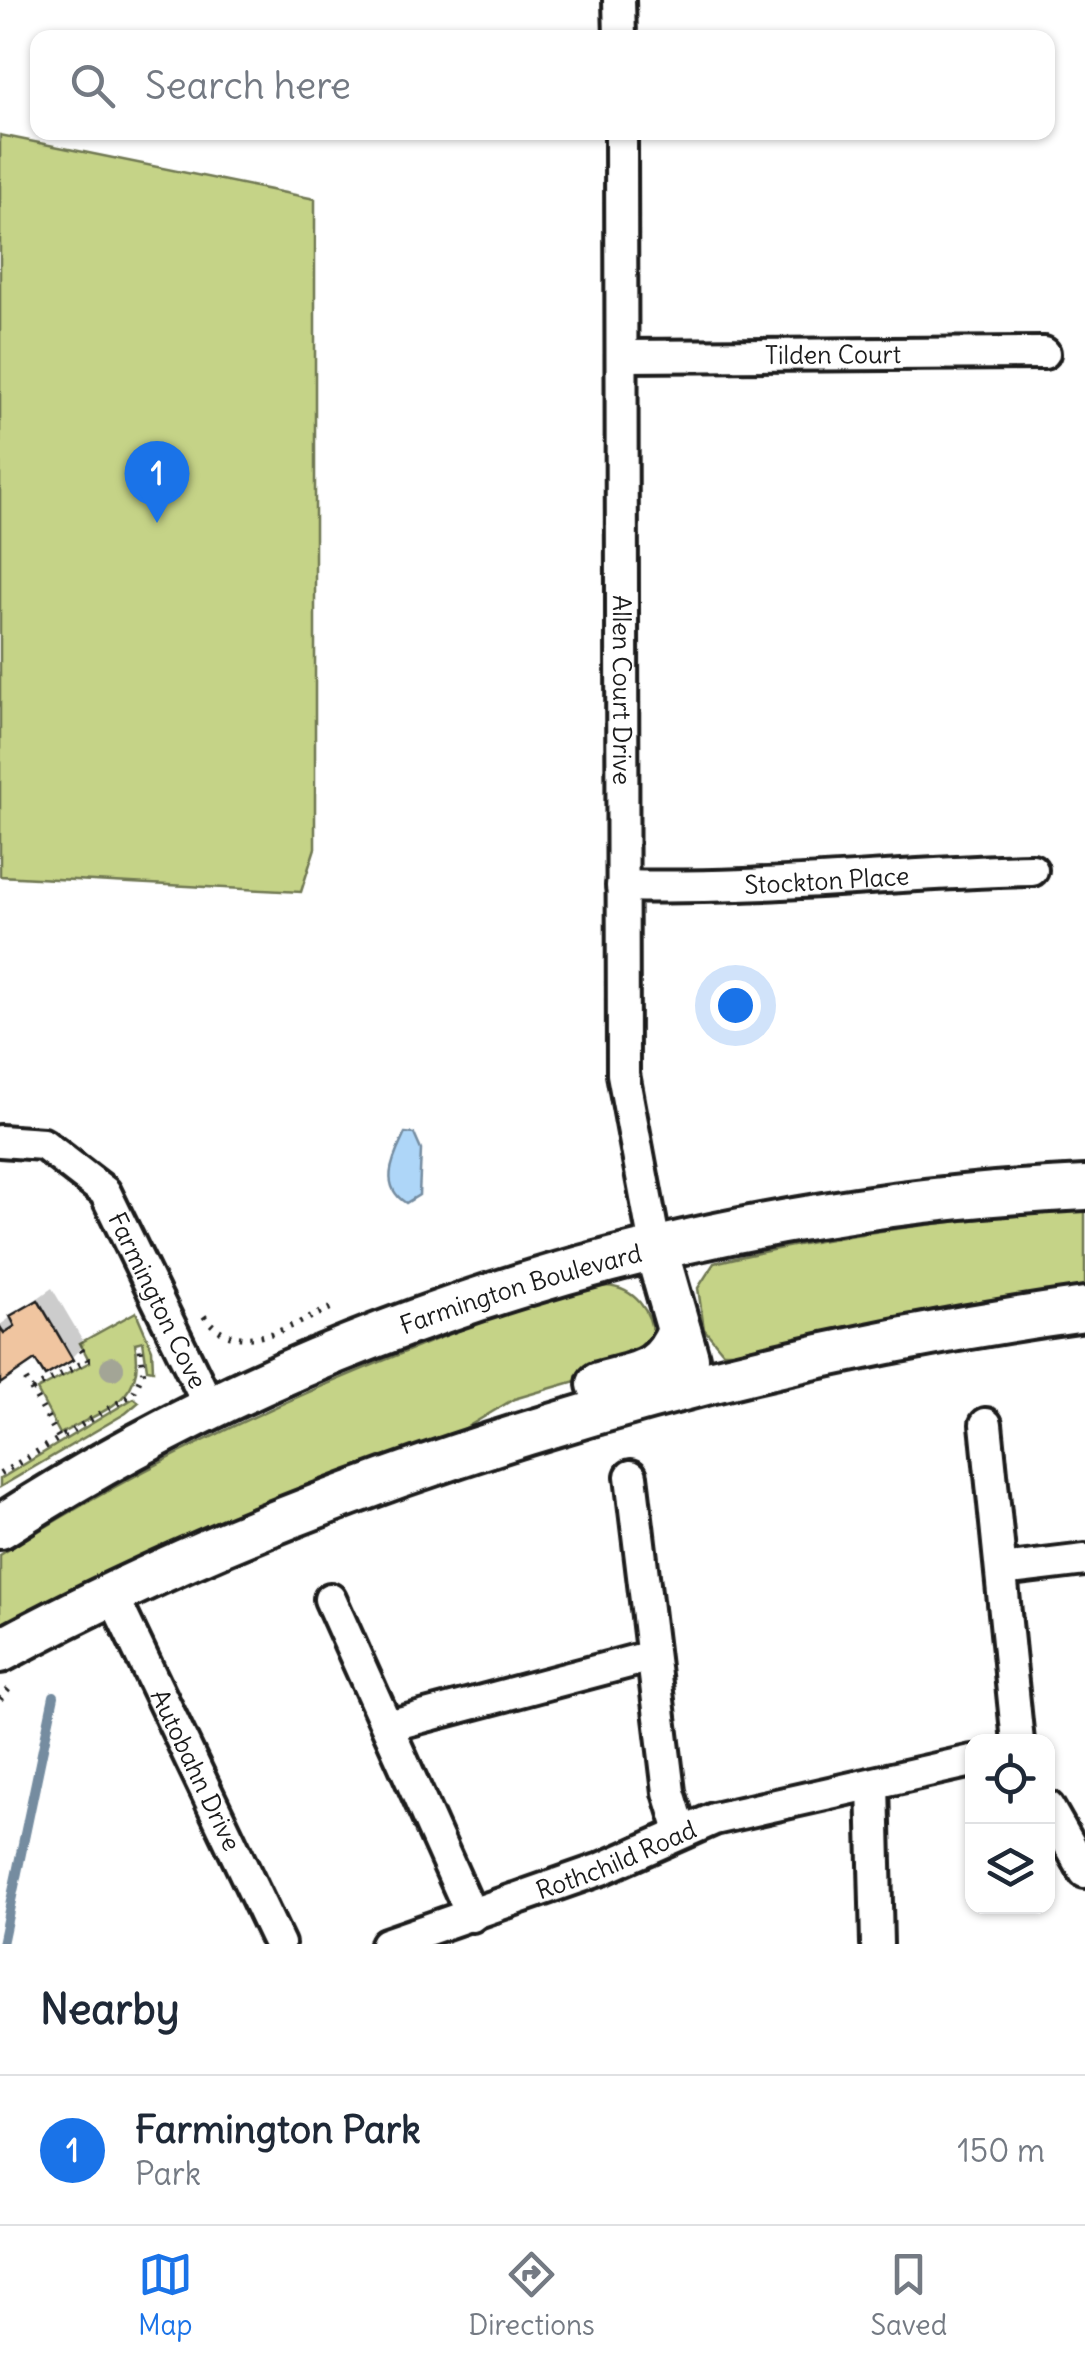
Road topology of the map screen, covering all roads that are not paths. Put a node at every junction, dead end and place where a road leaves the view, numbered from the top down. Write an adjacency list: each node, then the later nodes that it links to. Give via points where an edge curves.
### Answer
1 (620, 0): 2 (street)
2 (620, 30)
3 (621, 140): 5 (street, Allen Court Drive)
4 (1044, 353): 5 (street, Tilden Court)
5 (622, 356): 7 (street, Allen Court Drive)
6 (1032, 870): 7 (street, Stockton Place)
7 (622, 886): 10 (street, Allen Court Drive, via 623,1074)
8 (0, 1140): 14 (street, Farmington Cove, via 44,1144 105,1192)
9 (1085, 1188): 10 (main road, Farmington Boulevard, via 920,1200)
10 (655, 1246): 12 (main road); 14 (main road, Farmington Boulevard, via 458,1307)
11 (1085, 1309): 13 (main road, via 897,1340)
12 (679, 1331): 13 (main road); 16 (main road, via 668,1358 654,1369 524,1406)
13 (695, 1388): 16 (main road)
14 (211, 1410): 18 (main road, Farmington Boulevard, via 50,1494)
15 (986, 1424): 20 (street)
16 (430, 1467): 21 (main road)
17 (631, 1476): 23 (street)
18 (0, 1528)
19 (1085, 1560): 20 (street)
20 (1002, 1570): 26 (street)
21 (112, 1594): 24 (main road); 33 (street, Autobahn Drive)
22 (330, 1599): 25 (street)
23 (652, 1656): 25 (street); 30 (street, via 669,1792)
24 (4, 1670)
25 (388, 1726): 32 (street)
26 (1017, 1734)
27 (965, 1763): 28 (street, Rothchild Road)
28 (860, 1787): 30 (street, Rothchild Road); 35 (street)
29 (1055, 1819): 31 (street)
30 (681, 1831): 32 (street, Rothchild Road)
31 (1085, 1872)
32 (472, 1916): 34 (street, Rothchild Road)
33 (279, 1944)
34 (386, 1944)
35 (877, 1944)

